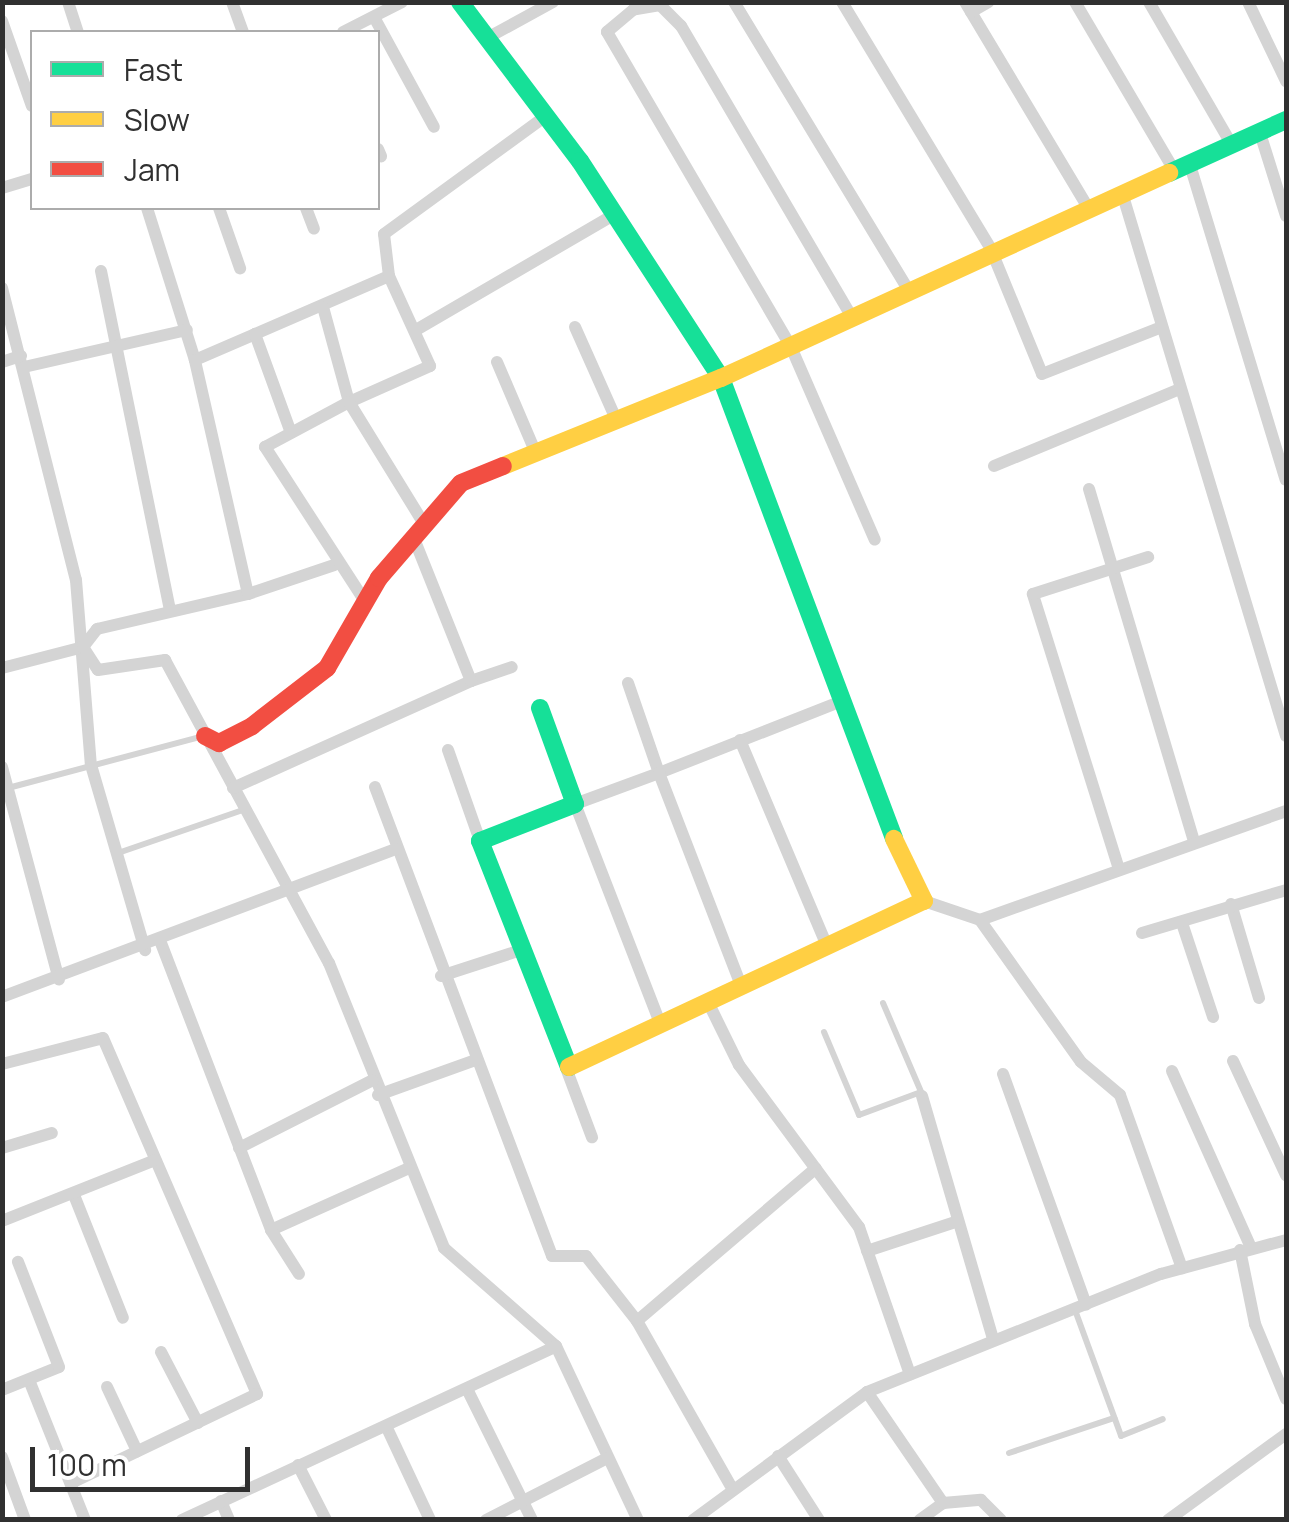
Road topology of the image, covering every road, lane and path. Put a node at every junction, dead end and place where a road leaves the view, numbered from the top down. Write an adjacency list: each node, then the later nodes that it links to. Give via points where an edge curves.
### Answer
1 (68, 2): 15 (street)
2 (232, 2): 16 (street)
3 (402, 2): 13 (street)
4 (460, 2): 18 (street)
5 (554, 2): 18 (street)
6 (734, 2): 42 (street)
7 (842, 2): 37 (street)
8 (988, 2): 12 (street)
9 (1075, 2): 26 (street)
10 (1149, 2): 25 (street)
11 (1248, 2): 19 (street)
12 (968, 7): 33 (street)
13 (374, 17): 17 (street); 23 (street)
14 (2, 21): 20 (street)
15 (77, 30)
16 (242, 30)
17 (347, 30)
18 (487, 38): 21 (street)
19 (1286, 81)
20 (30, 100)
21 (546, 116): 34 (street); 40 (street, via 384,234)
22 (1286, 120): 24 (street)
23 (434, 127)
24 (1260, 132): 25 (street); 35 (street)
25 (1232, 145): 26 (street)
26 (1182, 169): 29 (street); 63 (street)
27 (30, 180): 28 (street)
28 (2, 188)
29 (1123, 196): 33 (street); 46 (street)
30 (148, 210): 47 (street)
31 (221, 210): 38 (street)
32 (307, 210): 36 (street)
33 (1090, 211): 37 (street)
34 (615, 214): 48 (street); 56 (street)
35 (1286, 216)
36 (314, 229)
37 (991, 256): 42 (street); 46 (street, via 1042,374)
38 (240, 268)
39 (101, 271): 50 (street)
40 (389, 276): 43 (street); 48 (street)
41 (2, 288): 53 (street)
42 (910, 293): 44 (street)
43 (323, 307): 49 (street); 58 (street)
44 (852, 318): 51 (street); 51 (street, via 681,26 660,5 633,10 607,32)
45 (575, 327): 59 (street)
46 (1162, 327): 57 (street)
47 (188, 330): 50 (street); 52 (street)
48 (416, 330): 58 (street, via 430,366)
49 (256, 334): 52 (street); 60 (street)
50 (118, 345): 53 (street); 72 (street)
51 (791, 346): 56 (street); 66 (street)
52 (195, 360): 70 (street)
53 (22, 361): 54 (street); 73 (street, via 76,580)
54 (2, 362)
55 (497, 362): 61 (street)
56 (721, 378): 59 (street); 78 (street)
57 (1180, 389): 62 (street); 81 (street)
58 (349, 402): 60 (street); 65 (street)
59 (616, 419): 61 (street)
60 (291, 434): 68 (street, via 265,447)
61 (535, 451): 65 (street, via 460,483)
62 (994, 466)
63 (1286, 480)
64 (1089, 489): 69 (street)
65 (418, 530): 71 (street); 76 (street)
66 (875, 540)
67 (1148, 557): 69 (street)
68 (334, 565): 70 (street); 71 (street)
69 (1114, 566): 94 (street); 97 (street, via 1033,594)
70 (248, 594): 72 (street)
71 (366, 603): 80 (street, via 327,668 304,687 219,743)
72 (170, 611): 73 (street, via 97,629)
73 (83, 647): 75 (street); 80 (street, via 98,670 164,660); 84 (street)
74 (512, 666): 76 (street)
75 (2, 668)
76 (471, 682): 88 (street)
77 (628, 683): 86 (street)
78 (838, 704): 82 (street); 100 (street)
79 (540, 708): 90 (street)
80 (205, 736): 84 (lane); 88 (street)
81 (1286, 736)
82 (740, 740): 86 (street); 106 (street)
83 (448, 750): 93 (street)
84 (91, 765): 89 (lane); 96 (street)
85 (2, 767): 89 (street)
86 (659, 773): 90 (street); 111 (street)
87 (375, 786): 95 (street)
88 (233, 788): 91 (street)
89 (5, 789): 110 (street)
90 (575, 804): 93 (street); 117 (street)
91 (245, 810): 96 (lane); 98 (street)
92 (1286, 811): 94 (street)
93 (480, 841): 108 (street)
94 (1194, 841): 97 (street)
95 (396, 849): 98 (street); 109 (street)
96 (117, 854): 107 (street)
97 (1118, 866): 102 (street)
98 (291, 889): 105 (street); 125 (street)
99 (1286, 890): 101 (street)
100 (924, 901): 102 (street); 106 (street)
101 (1231, 904): 103 (street); 113 (street)
102 (980, 920): 144 (street, via 1081,1062 1120,1095)
103 (1182, 923): 104 (street); 116 (street)
104 (1142, 933)
105 (161, 943): 107 (street); 131 (street)
106 (827, 946): 111 (street)
107 (145, 950): 110 (street)
108 (521, 950): 109 (street); 122 (street)
109 (442, 976): 119 (street)
110 (59, 980): 112 (street)
111 (741, 986): 114 (street)
112 (2, 998)
113 (1260, 998)
114 (708, 1002): 117 (street); 133 (street, via 738,1065)
115 (884, 1003): 126 (lane)
116 (1213, 1016)
117 (660, 1024): 122 (street)
118 (824, 1032): 126 (lane, via 859,1114)
119 (476, 1060): 127 (street); 148 (street, via 552,1256 586,1256)
120 (1233, 1061): 135 (street)
121 (2, 1064): 132 (street, via 98,1035)
122 (566, 1068): 129 (street)
123 (1172, 1071): 141 (street)
124 (1003, 1074): 146 (street)
125 (373, 1080): 127 (street); 131 (street)
126 (922, 1094): 138 (street)
127 (378, 1095): 134 (street)
128 (52, 1133): 130 (street)
129 (592, 1137)
130 (2, 1148)
131 (240, 1148): 139 (street)
132 (155, 1160): 136 (street); 161 (street, via 256,1394)
133 (816, 1168): 142 (street); 148 (street)
134 (408, 1169): 139 (street); 150 (street, via 444,1248)
135 (1286, 1175)
136 (74, 1195): 137 (street); 147 (street)
137 (2, 1221)
138 (955, 1222): 142 (street); 149 (street)
139 (271, 1230): 145 (street)
140 (1286, 1240): 141 (street)
141 (1245, 1249): 144 (street); 158 (street, via 1256,1324)
142 (867, 1252): 152 (street)
143 (18, 1262): 153 (street, via 58,1368)
144 (1182, 1268): 146 (street)
145 (299, 1274)
146 (1081, 1307): 149 (street); 159 (lane)
147 (123, 1318)
148 (637, 1321): 171 (street)
149 (993, 1340): 152 (street)
150 (556, 1346): 155 (street); 168 (street)
151 (161, 1352): 161 (street)
152 (910, 1374): 157 (street)
153 (29, 1380): 156 (street); 170 (street)
154 (107, 1387): 164 (street)
155 (467, 1389): 162 (street); 172 (street)
156 (2, 1390)
157 (866, 1392): 166 (street); 174 (street)
158 (1286, 1399)
159 (1114, 1418): 160 (lane, via 1121,1436); 165 (lane)
160 (1164, 1419)
161 (198, 1423): 164 (street)
162 (387, 1428): 169 (street); 181 (street)
163 (1286, 1434): 189 (street)
164 (137, 1451): 170 (street)
165 (1009, 1453)
166 (778, 1456): 171 (street); 175 (street)
167 (2, 1457): 176 (street)
168 (607, 1458): 172 (street); 184 (street)
169 (298, 1464): 173 (street); 180 (street)
170 (73, 1482): 177 (street)
171 (730, 1484): 185 (street)
172 (522, 1500): 182 (street); 183 (street)
173 (221, 1501): 178 (street); 179 (street)
174 (943, 1503): 187 (street); 188 (street, via 981,1500)
175 (801, 1515): 186 (street)
176 (25, 1520)
177 (86, 1520)
178 (182, 1520)
179 (230, 1520)
180 (326, 1520)
181 (430, 1520)
182 (486, 1520)
183 (532, 1520)
184 (638, 1520)
185 (693, 1520)
186 (819, 1520)
187 (920, 1520)
188 (1001, 1520)
189 (1168, 1520)

